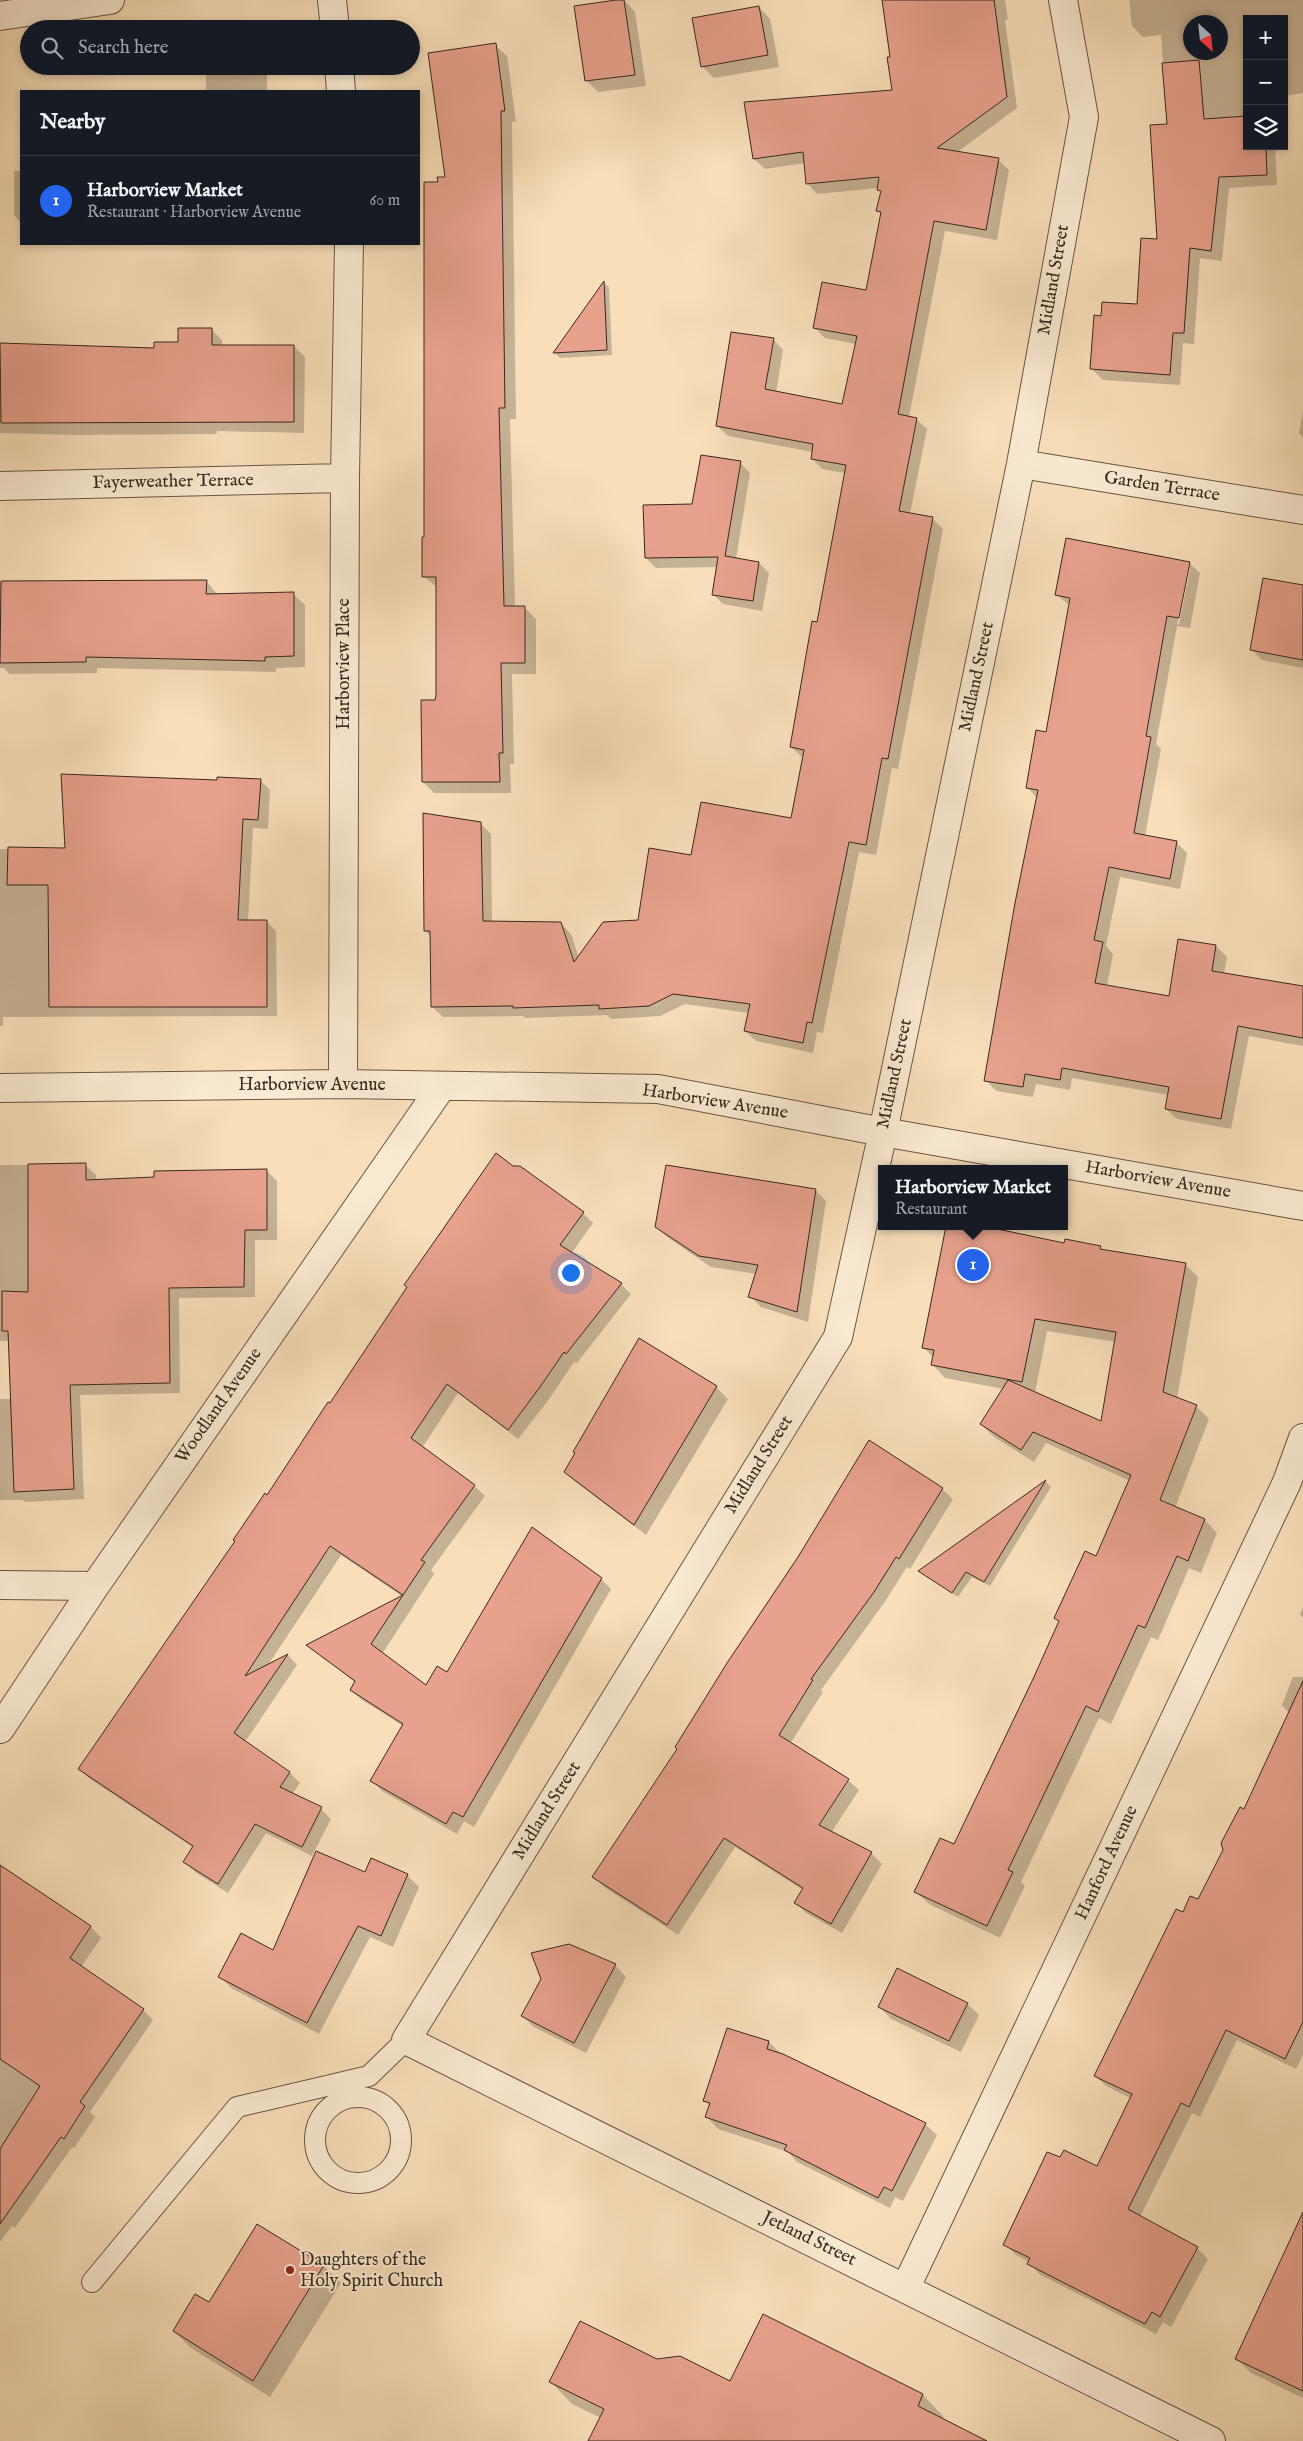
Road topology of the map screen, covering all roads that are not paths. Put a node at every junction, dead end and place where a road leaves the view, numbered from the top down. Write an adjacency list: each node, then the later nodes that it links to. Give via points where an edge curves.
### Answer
1 (110, 0): 4 (street)
2 (332, 0): 5 (street)
3 (1063, 0): 9 (street, Midland Street, via 1084,117)
4 (0, 16)
5 (334, 20)
6 (340, 75): 7 (street)
7 (342, 90)
8 (349, 245): 10 (street, Harborview Place)
9 (1021, 464): 12 (street, Garden Terrace); 16 (street, Midland Street)
10 (345, 478): 11 (street, Fayerweather Terrace); 13 (street, Harborview Place)
11 (0, 486)
12 (1303, 510)
13 (343, 1084): 14 (street, Harborview Avenue); 15 (street, Harborview Avenue)
14 (442, 1086): 16 (street, Harborview Avenue, via 658,1089); 20 (street, Woodland Avenue)
15 (0, 1088)
16 (883, 1132): 17 (street, Harborview Avenue); 22 (street, Midland Street, via 838,1337)
17 (1303, 1206)
18 (1303, 1438): 25 (street, Hanford Avenue, via 1287,1482)
19 (0, 1585): 20 (street)
20 (95, 1586): 21 (street, Woodland Avenue)
21 (0, 1728)
22 (406, 2040): 23 (lane, via 369,2076); 25 (street, Jetland Street)
23 (334, 2092): 23 (lane, via 318,2122 314,2136 315,2151 321,2165 344,2182 372,2182 394,2165 400,2153 399,2125 382,2104); 24 (lane, via 237,2107)
24 (92, 2282)
25 (906, 2287): 26 (street, Jetland Street)
26 (1211, 2441)

